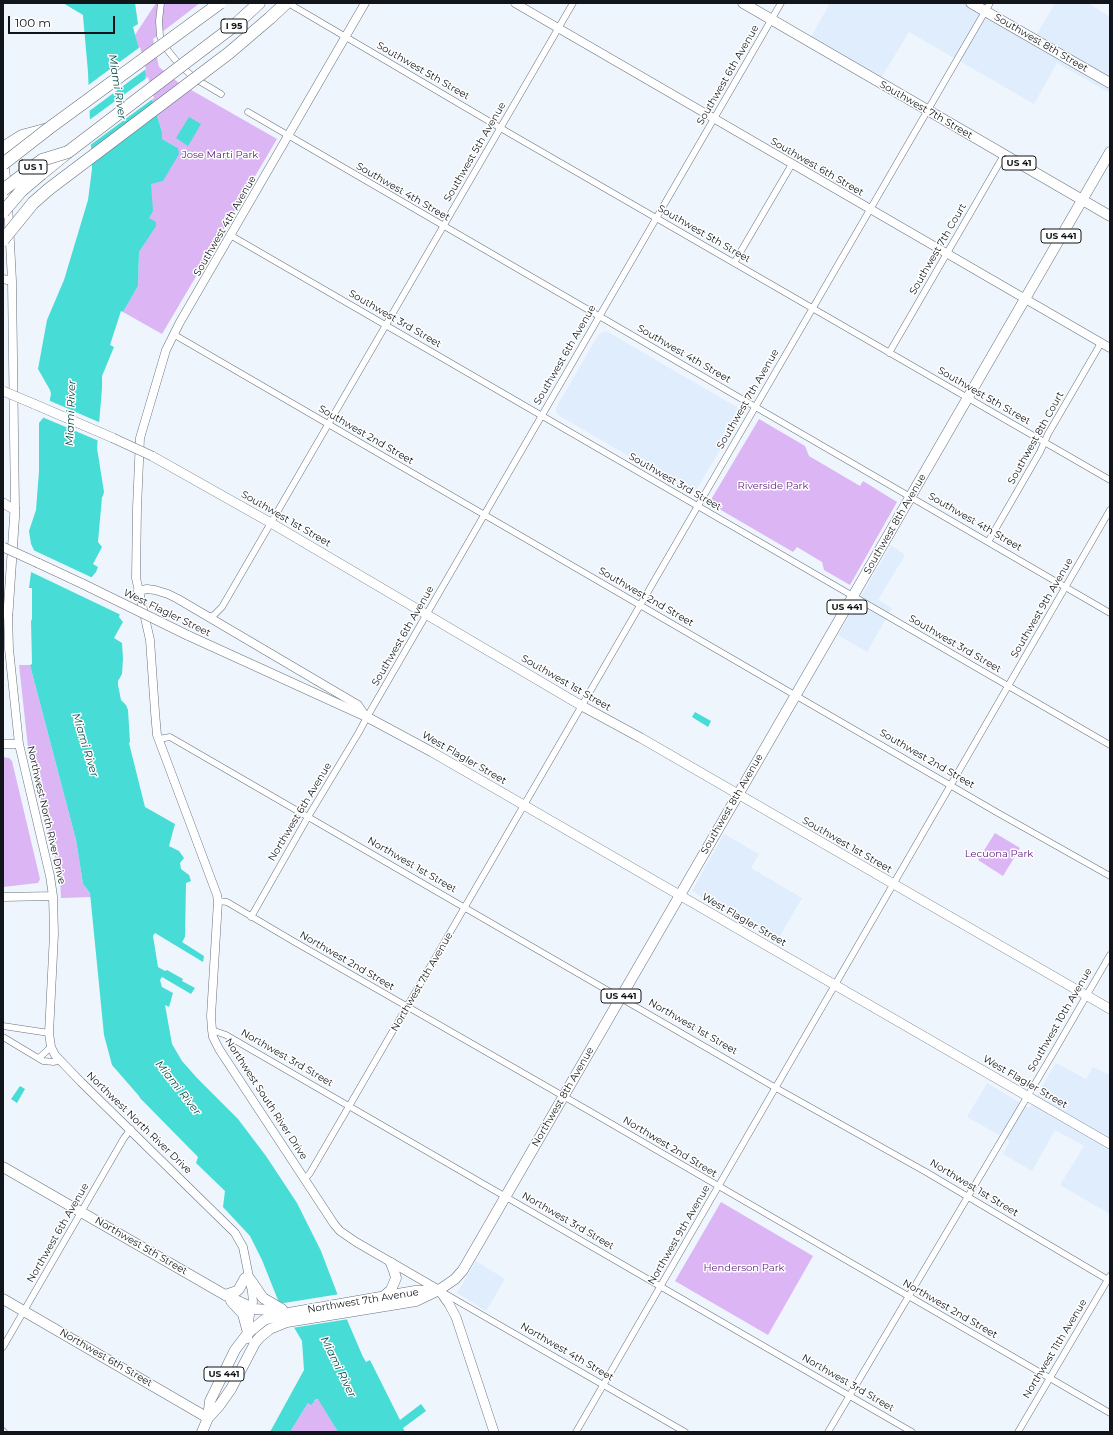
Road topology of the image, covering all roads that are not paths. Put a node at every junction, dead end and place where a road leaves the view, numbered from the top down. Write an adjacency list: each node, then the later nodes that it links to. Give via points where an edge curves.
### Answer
1 (161, 3): 16 (street, via 159,21 162,41 170,56 194,78)
2 (220, 3): 21 (highway, I 95, bridge)
3 (259, 3): 24 (highway, I 95, bridge, via 235,25)
4 (287, 3): 14 (street, Southwest 5th Street); 38 (highway, bridge, via 224,58 49,189)
5 (365, 3): 14 (street, Southwest 4th Avenue)
6 (515, 3): 13 (street, Southwest 6th Street)
7 (573, 3): 13 (street, Southwest 5th Avenue)
8 (743, 3): 12 (main road, Southwest 7th Street / US 41)
9 (781, 3): 12 (street, Southwest 6th Avenue)
10 (971, 3): 11 (main road, Southwest 8th Street)
11 (988, 7): 15 (main road, Southwest 8th Street); 17 (street, Southwest 7th Avenue)
12 (771, 19): 17 (main road, Southwest 7th Street / US 41); 19 (street, Southwest 6th Avenue)
13 (558, 28): 19 (street, Southwest 6th Street); 20 (street, Southwest 5th Avenue)
14 (346, 37): 20 (street, Southwest 5th Street); 22 (street, Southwest 4th Avenue)
15 (1110, 84)
16 (221, 94)
17 (927, 110): 27 (main road, Southwest 7th Street / US 41); 32 (street, Southwest 7th Avenue)
18 (248, 112): 22 (street, Southwest 4th Street)
19 (714, 119): 29 (street, Southwest 6th Street); 35 (street, Southwest 6th Avenue)
20 (500, 128): 35 (street, Southwest 5th Street); 36 (street, Southwest 5th Avenue)
21 (48, 129): 23 (highway, via 22,136); 28 (highway, I 95, bridge)
22 (288, 136): 36 (street, Southwest 4th Street); 37 (street, Southwest 4th Avenue)
23 (3, 148)
24 (68, 152): 30 (highway, US 1, bridge, via 42,160); 33 (highway, I 95, bridge, via 22,191)
25 (1110, 152): 31 (main road, Southwest 8th Avenue / US 441)
26 (3, 154): 42 (street)
27 (1004, 155): 31 (main road, Southwest 7th Street / US 41); 39 (street, Southwest 7th Court)
28 (3, 164)
29 (792, 164): 32 (street, Southwest 6th Street); 40 (street)
30 (3, 190)
31 (1082, 200): 34 (main road, Southwest 7th Street / US 41); 43 (main road, Southwest 8th Avenue / US 441)
32 (870, 209): 39 (street, Southwest 6th Street); 44 (street, Southwest 7th Avenue)
33 (3, 212)
34 (1110, 216)
35 (656, 218): 40 (street, Southwest 5th Street); 45 (street, Southwest 6th Avenue)
36 (444, 227): 45 (street, Southwest 4th Street); 46 (street, Southwest 5th Avenue)
37 (230, 235): 46 (street, Southwest 3rd Street); 47 (street, Southwest 4th Avenue)
38 (3, 240)
39 (947, 254): 43 (street, Southwest 6th Street); 50 (street, Southwest 7th Court)
40 (734, 263): 44 (street, Southwest 5th Street)
41 (3, 279): 42 (street)
42 (12, 281): 61 (street)
43 (1025, 299): 48 (street, Southwest 6th Street); 52 (main road, Southwest 8th Avenue / US 441)
44 (812, 308): 50 (street, Southwest 5th Street); 53 (street, Southwest 7th Avenue)
45 (599, 317): 53 (street, Southwest 4th Street); 54 (street, Southwest 6th Avenue)
46 (386, 326): 54 (street, Southwest 3rd Street); 55 (street, Southwest 5th Avenue)
47 (173, 334): 55 (street, Southwest 2nd Street); 68 (street, Southwest 4th Avenue, via 140,438 135,568)
48 (1101, 343): 49 (street, Southwest 6th Street); 56 (street, Southwest 8th Court)
49 (1110, 348)
50 (889, 353): 52 (street, Southwest 5th Street)
51 (3, 390): 64 (main road, Southwest 1st Street, bridge, via 152,456)
52 (967, 398): 56 (street, Southwest 5th Street); 58 (main road, Southwest 8th Avenue / US 441)
53 (755, 407): 58 (street, Southwest 4th Street); 60 (street, Southwest 7th Avenue)
54 (542, 416): 60 (street, Southwest 3rd Street); 63 (street, Southwest 6th Avenue)
55 (329, 425): 63 (street, Southwest 2nd Street); 64 (street, Southwest 5th Avenue)
56 (1045, 442): 57 (street, Southwest 5th Street); 65 (street, Southwest 8th Court)
57 (1110, 480)
58 (910, 497): 65 (street, Southwest 4th Street); 69 (main road, Southwest 8th Avenue / US 441)
59 (3, 503): 61 (main road)
60 (697, 506): 69 (street, Southwest 3rd Street); 70 (street, Southwest 7th Avenue)
61 (15, 510): 71 (main road, Northwest North River Drive)
62 (1110, 510): 67 (street, Southwest 9th Avenue)
63 (484, 515): 70 (street, Southwest 2nd Street); 73 (street, Southwest 6th Avenue)
64 (271, 523): 73 (main road, Southwest 1st Street); 74 (street, Southwest 5th Avenue, via 222,607)
65 (988, 542): 67 (street, Southwest 4th Street)
66 (3, 547): 78 (main road, West Flagler Street, bridge)
67 (1066, 586): 72 (street, Southwest 4th Street); 75 (street, Southwest 9th Avenue)
68 (138, 591): 74 (street, West Flagler Street, via 147,589 168,594); 79 (street, Northwest South River Drive, via 150,640)
69 (853, 596): 75 (street, Southwest 3rd Street); 76 (main road, Southwest 8th Avenue / US 441)
70 (640, 605): 76 (street, Southwest 2nd Street); 77 (street, Southwest 7th Avenue)
71 (6, 613): 81 (street, Northwest North River Drive)
72 (1110, 613)
73 (426, 614): 77 (main road, Southwest 1st Street); 78 (street, Southwest 6th Avenue)
74 (208, 617): 78 (street, West Flagler Street, via 358,705)
75 (1008, 686): 82 (street, Southwest 3rd Street); 83 (street, Southwest 9th Avenue)
76 (796, 695): 83 (street, Southwest 2nd Street); 84 (main road, Southwest 8th Avenue / US 441)
77 (582, 706): 84 (main road, Southwest 1st Street); 85 (street, Southwest 7th Avenue)
78 (367, 717): 85 (main road, West Flagler Street); 86 (street, Northwest 6th Avenue)
79 (158, 739): 86 (street, Northwest 1st Street, via 170,737); 92 (street, Northwest South River Drive)
80 (3, 744): 81 (street)
81 (19, 744): 89 (street, Northwest North River Drive)
82 (1110, 745)
83 (951, 784): 87 (street, Southwest 2nd Street); 88 (street, Southwest 9th Avenue)
84 (738, 794): 88 (main road, Southwest 1st Street); 90 (main road, Southwest 8th Avenue / US 441)
85 (524, 805): 90 (main road, West Flagler Street); 93 (street, Northwest 7th Avenue)
86 (308, 817): 93 (street, Northwest 1st Street); 94 (street, Northwest 6th Avenue)
87 (1110, 876)
88 (893, 884): 96 (street, Southwest 9th Avenue); 97 (main road, Southwest 1st Street)
89 (53, 896): 91 (street); 103 (street, Northwest North River Drive, via 54,934)
90 (679, 896): 96 (main road, West Flagler Street); 98 (main road, Northwest 8th Avenue / US 441)
91 (3, 897)
92 (218, 901): 94 (street, Northwest 2nd Street, via 227,902); 102 (street, Northwest South River Drive)
93 (464, 908): 98 (street, Northwest 1st Street); 99 (street, Northwest 7th Avenue)
94 (251, 917): 99 (street, Northwest 2nd Street)
95 (1110, 955): 97 (street, Southwest 10th Avenue)
96 (835, 986): 108 (street, Northwest 9th Avenue); 109 (main road, West Flagler Street)
97 (1086, 996): 100 (main road, Southwest 1st Street); 109 (street, Southwest 10th Avenue)
98 (621, 997): 108 (street, Northwest 1st Street); 110 (main road, Northwest 8th Avenue / US 441)
99 (407, 1007): 110 (street, Northwest 2nd Street); 111 (street, Northwest 7th Avenue)
100 (1110, 1009)
101 (3, 1026): 103 (street)
102 (212, 1030): 111 (street, Northwest 3rd Street, via 226,1034); 115 (street, Northwest South River Drive, via 219,1049)
103 (49, 1032): 105 (street, Northwest North River Drive)
104 (3, 1037): 106 (street)
105 (51, 1047): 106 (street); 107 (street, Northwest North River Drive)
106 (39, 1058): 107 (street, via 49,1062)
107 (60, 1060): 112 (street, Northwest North River Drive)
108 (776, 1088): 116 (street, Northwest 9th Avenue); 118 (street, Northwest 1st Street)
109 (1027, 1096): 113 (main road, West Flagler Street); 118 (street, Southwest 10th Avenue)
110 (563, 1097): 116 (street, Northwest 2nd Street); 117 (main road, Northwest 8th Avenue / US 441)
111 (350, 1106): 115 (street, Northwest 7th Avenue); 117 (street, Northwest 3rd Street)
112 (131, 1129): 119 (street, Northwest 6th Avenue); 121 (street, Northwest North River Drive, via 232,1229 238,1241)
113 (1110, 1144)
114 (3, 1167): 119 (main road, Northwest 5th Street)
115 (305, 1179): 120 (street, Northwest South River Drive, via 340,1231)
116 (719, 1187): 123 (street, Northwest 9th Avenue); 127 (street, Northwest 2nd Street)
117 (506, 1196): 123 (street, Northwest 3rd Street); 124 (main road, Northwest 8th Avenue / US 441, via 463,1270)
118 (967, 1197): 122 (street, Northwest 1st Street); 127 (street, Southwest 10th Avenue)
119 (82, 1212): 125 (main road, Northwest 5th Street); 132 (street, Northwest 6th Avenue)
120 (391, 1263): 124 (street, Northwest South River Drive); 126 (main road, via 396,1278)
121 (247, 1278): 125 (main road, via 237,1291); 130 (street, Northwest North River Drive, via 253,1302); 131 (main road)
122 (1109, 1279): 136 (street, Northwest 11th Avenue)
123 (661, 1286): 137 (street, Northwest 9th Avenue); 138 (street, Northwest 3rd Street)
124 (439, 1290): 126 (main road, Northwest 7th Avenue / US 441); 129 (main road, Northwest 7th Avenue / US 441, via 416,1301); 137 (street, Northwest 4th Street); 143 (main road, Northwest South River Drive, via 456,1317)
125 (225, 1295): 130 (main road, Northwest 5th Street); 134 (main road, via 241,1310)
126 (383, 1297): 129 (main road, Northwest 7th Avenue / US 441)
127 (908, 1297): 136 (street, Northwest 2nd Street); 138 (street, Southwest 10th Avenue)
128 (3, 1299): 132 (main road, Northwest 6th Street)
129 (369, 1304): 133 (main road, Northwest 7th Avenue / US 441); 139 (main road, Northwest 7th Avenue / US 441, via 287,1322 270,1329 255,1344 231,1389)
130 (251, 1308): 131 (main road, Northwest 5th Street); 134 (street, Northwest North River Drive)
131 (269, 1310): 133 (main road, Northwest 5th Street); 134 (main road, Northwest 7th Avenue / US 441, via 260,1323)
132 (24, 1311): 135 (street, Northwest 6th Avenue); 141 (main road, Northwest 6th Street)
133 (286, 1313)
134 (248, 1332): 139 (main road); 141 (main road, Northwest 7th Avenue / US 441, via 235,1350 210,1402)
135 (3, 1347)
136 (1050, 1378): 140 (street, Northwest 2nd Street); 148 (street, Northwest 11th Avenue)
137 (604, 1384): 144 (street, Northwest 9th Avenue); 145 (street, Northwest 4th Street)
138 (850, 1396): 146 (street, Southwest 10th Avenue); 147 (street, Northwest 3rd Street)
139 (222, 1400): 141 (main road, Northwest 7th Avenue / US 441)
140 (1110, 1413)
141 (208, 1418): 142 (main road, Northwest 7th Avenue / US 441)
142 (202, 1432)
143 (494, 1432)
144 (576, 1432)
145 (685, 1432)
146 (828, 1432)
147 (912, 1432)
148 (1018, 1432)

